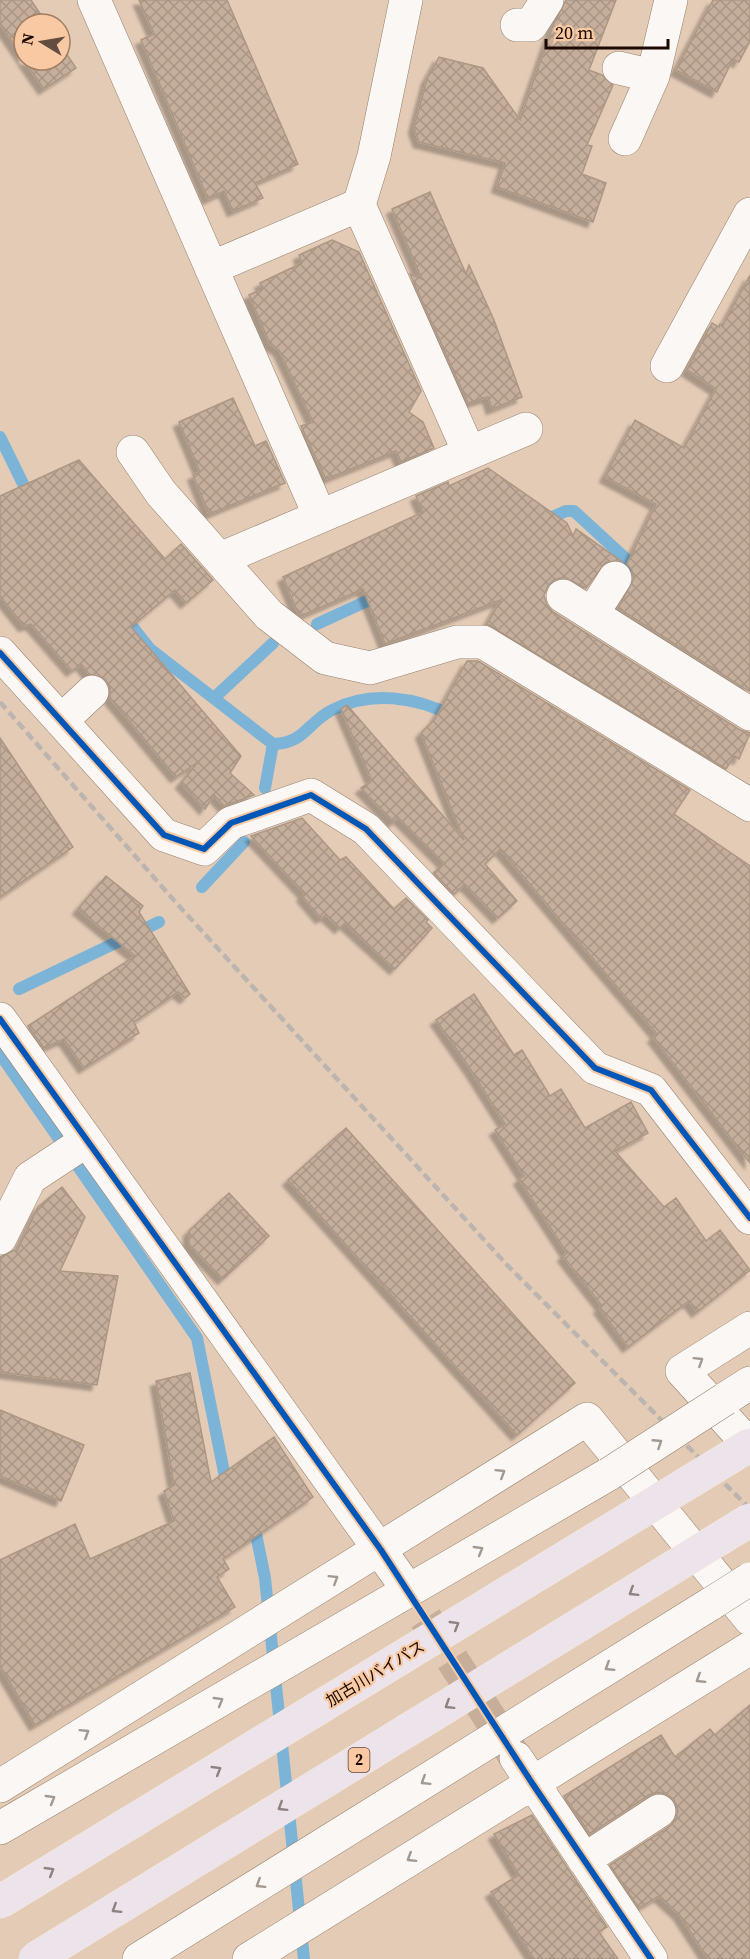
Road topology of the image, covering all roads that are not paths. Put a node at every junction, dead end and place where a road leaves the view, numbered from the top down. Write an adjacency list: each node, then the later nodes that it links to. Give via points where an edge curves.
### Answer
1 (94, 0): 11 (street)
2 (406, 0): 9 (street, via 374,156)
3 (547, 0): 5 (street, via 531,25)
4 (671, 0): 7 (street)
5 (516, 25)
6 (619, 68): 7 (street)
7 (653, 76): 8 (street)
8 (625, 139)
9 (359, 205): 11 (street); 15 (street)
10 (750, 214): 12 (street)
11 (211, 268): 16 (street)
12 (668, 366)
13 (526, 429): 15 (street)
14 (133, 452): 17 (street, via 161,493)
15 (469, 452): 16 (street)
16 (319, 514): 17 (street)
17 (220, 559): 25 (street, via 269,615 325,658 370,668 457,642 483,642)
18 (615, 578): 20 (street)
19 (564, 596): 20 (street)
20 (592, 614): 23 (street)
21 (0, 653): 24 (street)
22 (92, 692): 24 (street)
23 (749, 712)
24 (61, 721): 28 (street, via 164,835 204,849 231,823 311,795 366,829 595,1068 651,1090)
25 (750, 806)
26 (0, 1019): 27 (street)
27 (84, 1142): 29 (street, via 30,1178); 34 (street)
28 (750, 1218)
29 (0, 1238)
30 (750, 1328): 32 (street, one-way to 30, via 682,1371)
31 (738, 1391): 42 (street, one-way to 31, bridge, via 609,1474)
32 (750, 1445): 44 (highway, 加古川バイパス, one-way to 32, bridge)
33 (750, 1521): 45 (highway, 2, one-way to 45, bridge)
34 (381, 1550): 35 (street); 37 (street, one-way to 37, via 587,1419); 40 (street, one-way to 34)
35 (399, 1577)
36 (750, 1579): 46 (street, one-way to 46, bridge)
37 (750, 1619)
38 (750, 1648): 39 (street, one-way to 39)
39 (524, 1771): 43 (street); 47 (street, one-way to 47, via 317,1917)
40 (0, 1786)
41 (659, 1811): 43 (street)
42 (0, 1828)
43 (584, 1860): 48 (street)
44 (0, 1902)
45 (35, 1959)
46 (139, 1959)
47 (249, 1959)
48 (651, 1959)

